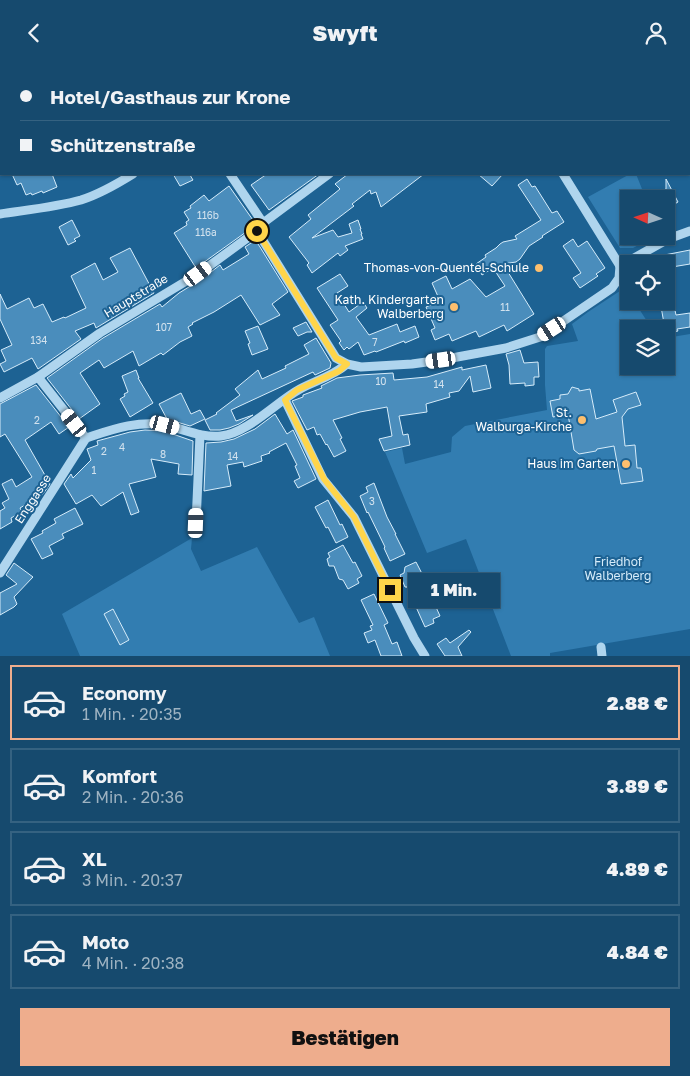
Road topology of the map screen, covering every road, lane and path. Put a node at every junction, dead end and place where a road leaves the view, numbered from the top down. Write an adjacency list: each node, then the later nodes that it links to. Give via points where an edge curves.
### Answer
1 (131, 175): 5 (street, via 82,199)
2 (231, 175): 6 (street)
3 (328, 175): 6 (street, Hauptstraße)
4 (564, 175): 9 (street)
5 (0, 214)
6 (260, 227): 10 (street, via 336,358); 11 (street, Hauptstraße, via 198,274 100,333)
7 (690, 231): 8 (street)
8 (640, 255)
9 (620, 266): 10 (street, via 619,278 612,288 540,337 506,348 432,362 361,367)
10 (347, 364): 13 (street, via 339,371 297,390)
11 (38, 377): 12 (street, Hauptstraße); 15 (street)
12 (0, 398)
13 (285, 400): 14 (street, via 240,430 222,436); 18 (street, via 324,479 354,517)
14 (200, 435): 15 (street, via 148,423 112,429); 16 (street)
15 (86, 438): 17 (street, Enggasse)
16 (196, 523)
17 (0, 573)
18 (426, 656)

